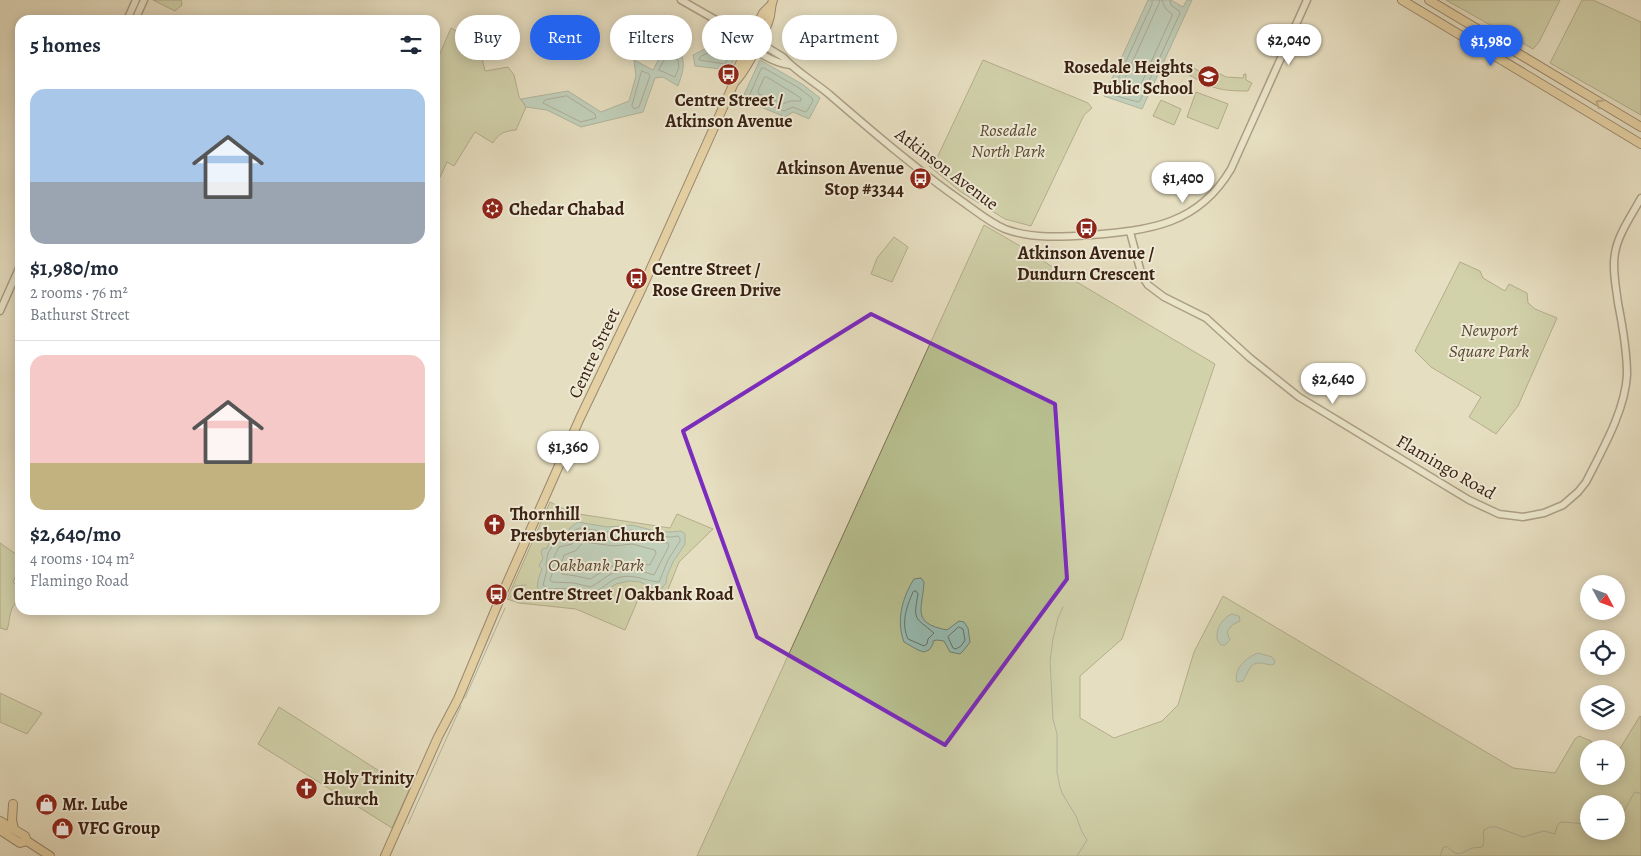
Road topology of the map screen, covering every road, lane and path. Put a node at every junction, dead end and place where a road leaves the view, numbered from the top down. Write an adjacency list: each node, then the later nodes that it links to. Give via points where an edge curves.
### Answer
1 (136, 0): 8 (street)
2 (144, 0): 9 (street)
3 (681, 0): 10 (street, Atkinson Avenue)
4 (1307, 0): 17 (street, Atkinson Avenue, via 1231,169 1215,192 1200,206 1167,224)
5 (1402, 0): 15 (main road)
6 (1429, 0): 14 (main road, one-way to 6)
7 (772, 2): 11 (main road, Centre Street)
8 (129, 15)
9 (137, 15)
10 (707, 15)
11 (770, 15)
12 (772, 58): 17 (street, Atkinson Avenue, via 790,65 828,93 938,185 1003,228 1038,237)
13 (747, 60): 26 (main road, Centre Street, via 580,418 458,699)
14 (1641, 127)
15 (1641, 144)
16 (1641, 198): 17 (street, Flamingo Road, via 1618,239 1615,253 1615,284 1627,374 1620,409 1586,482 1578,492 1563,505 1523,517 1500,514 1469,500 1299,397 1206,318 1164,298 1148,285 1142,276)
17 (1130, 232)
18 (15, 277): 19 (street)
19 (0, 311)
20 (14, 804): 22 (main road)
21 (0, 820): 22 (main road)
22 (14, 829): 24 (main road)
23 (0, 830): 24 (main road, via 20,843)
24 (27, 841): 25 (main road)
25 (50, 856)
26 (384, 856)

